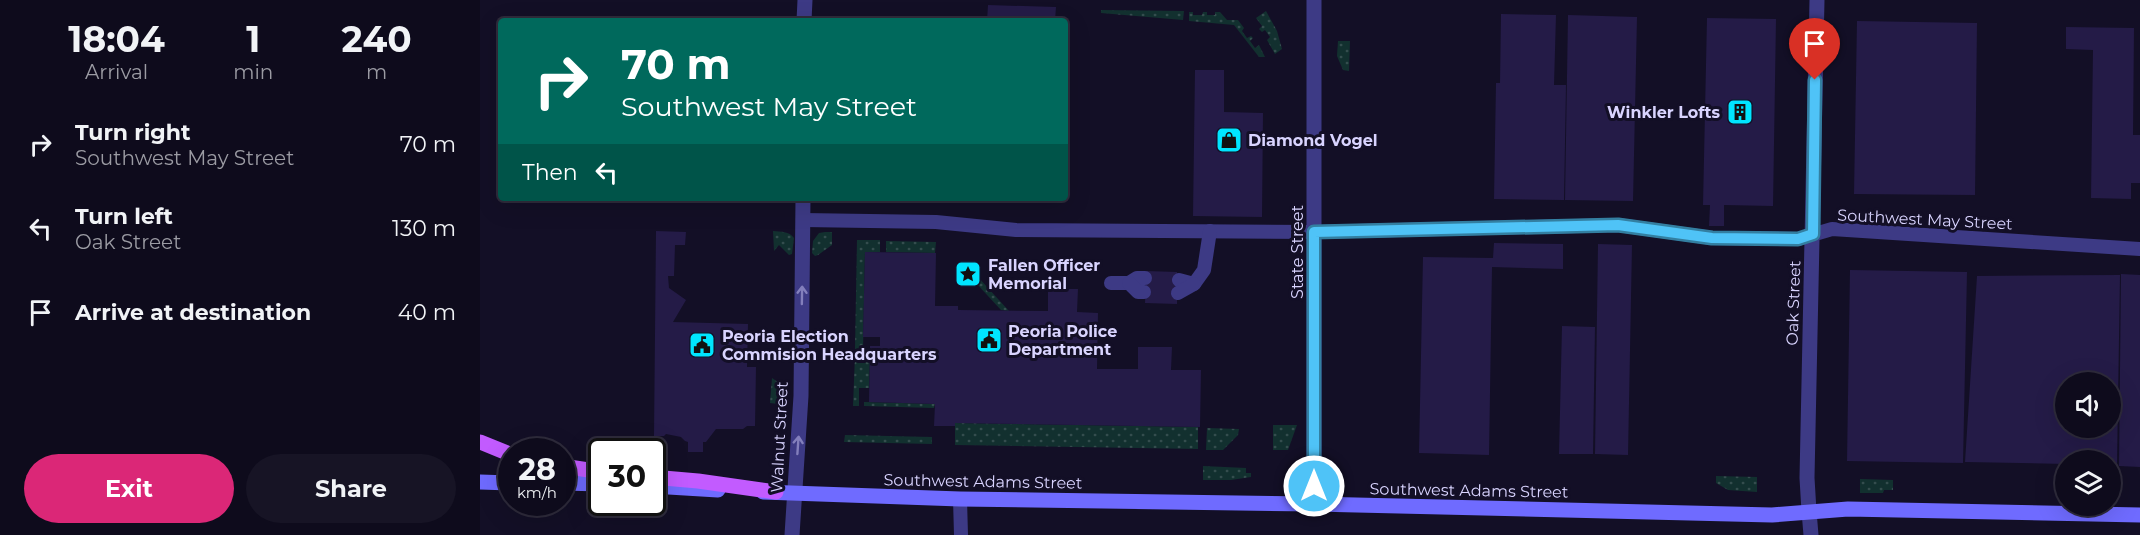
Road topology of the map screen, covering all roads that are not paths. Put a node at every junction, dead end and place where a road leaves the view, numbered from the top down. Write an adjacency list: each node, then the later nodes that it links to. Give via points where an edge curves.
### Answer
1 (805, 0): 4 (street)
2 (1314, 0): 8 (street, State Street)
3 (1817, 0): 9 (street, Oak Street)
4 (804, 18)
5 (803, 201): 6 (street, Walnut Street)
6 (803, 220): 7 (lane, Southwest May Street, via 936,222 1016,230); 21 (street, Walnut Street, one-way to 6, via 801,396)
7 (1210, 231): 8 (lane, Southwest May Street); 13 (lane, via 1204,270 1194,284)
8 (1314, 232): 9 (lane, Southwest May Street, via 1618,225 1712,238 1798,239); 23 (street, State Street)
9 (1813, 234): 10 (lane, Southwest May Street, via 1832,229); 24 (street, Oak Street)
10 (2140, 249)
11 (1111, 283): 12 (lane, via 1130,283 1137,278)
12 (1144, 285)
13 (1178, 286)
14 (480, 442): 15 (main road)
15 (498, 449)
16 (666, 478): 20 (main road)
17 (480, 482): 18 (main road)
18 (498, 483)
19 (666, 487): 20 (main road, Southwest Adams Street)
20 (776, 492): 21 (main road, Southwest Adams Street)
21 (794, 494): 22 (main road, Southwest Adams Street); 26 (street, Walnut Street)
22 (960, 499): 23 (main road, Southwest Adams Street); 27 (lane)
23 (1314, 504): 24 (main road, Southwest Adams Street, via 1772,515)
24 (1809, 511): 25 (main road, Southwest Adams Street); 28 (street, Oak Street)
25 (2140, 515)
26 (792, 535)
27 (961, 535)
28 (1811, 535)

